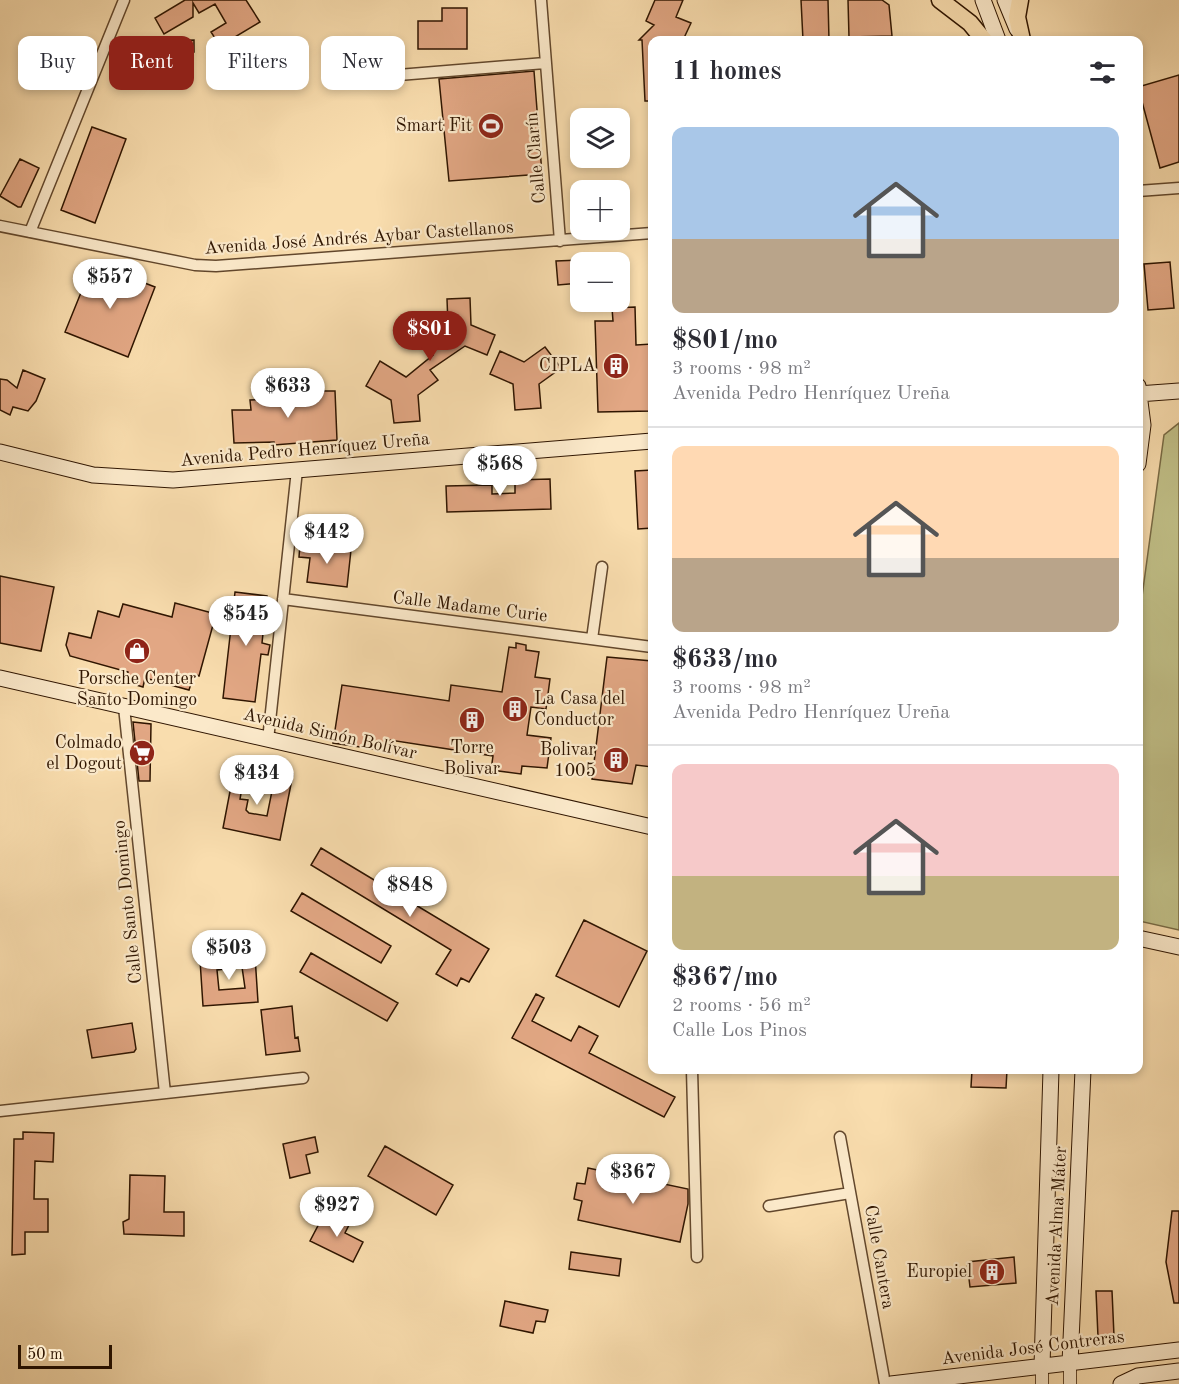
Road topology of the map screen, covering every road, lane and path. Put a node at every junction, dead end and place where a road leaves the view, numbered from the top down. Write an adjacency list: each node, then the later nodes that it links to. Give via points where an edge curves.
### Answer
1 (124, 0): 16 (street)
2 (541, 0): 11 (street, Calle Clarín)
3 (940, 0): 7 (main road)
4 (983, 0): 8 (main road)
5 (1005, 0): 9 (main road)
6 (1020, 0): 10 (main road, via 1017,17)
7 (981, 36)
8 (996, 36)
9 (1020, 36)
10 (1021, 36)
11 (545, 63): 12 (street); 18 (street, Calle Clarín)
12 (405, 74)
13 (1179, 188): 14 (street)
14 (1143, 191)
15 (0, 226): 16 (street, Avenida José Andrés Aybar Castellanos)
16 (30, 232): 18 (street, Avenida José Andrés Aybar Castellanos, via 216,266)
17 (648, 233): 18 (street, Avenida José Andrés Aybar Castellanos)
18 (560, 241)
19 (1143, 391): 20 (main road)
20 (1179, 391)
21 (648, 441): 23 (main road, Avenida Pedro Henríquez Ureña)
22 (0, 452): 23 (main road, Avenida Pedro Henríquez Ureña, via 93,475 150,480)
23 (297, 470): 25 (street)
24 (602, 567): 26 (street)
25 (283, 599): 26 (street, Calle Madame Curie); 30 (street)
26 (592, 639): 27 (street, Calle Madame Curie)
27 (648, 646)
28 (0, 678): 29 (main road, Avenida Simón Bolívar)
29 (124, 707): 30 (main road, Avenida Simón Bolívar); 38 (street, Calle Santo Domingo)
30 (268, 740): 31 (main road, Avenida Simón Bolívar)
31 (648, 826)
32 (1143, 939): 33 (main road)
33 (1179, 947)
34 (692, 1074): 43 (street)
35 (1051, 1074): 46 (main road, Avenida Alma Máter)
36 (1083, 1074): 45 (main road, Avenida Alma Máter)
37 (303, 1078): 38 (street)
38 (165, 1093): 39 (street)
39 (0, 1111)
40 (840, 1137): 41 (street, Calle Cantera)
41 (850, 1193): 42 (street); 48 (street, Calle Cantera)
42 (769, 1206)
43 (697, 1257)
44 (1179, 1350): 45 (main road, Avenida José Contreras)
45 (1070, 1363): 46 (main road, Avenida José Contreras); 51 (street, Avenida Alma Máter)
46 (1042, 1366): 49 (main road, Avenida José Contreras); 50 (street, Avenida Alma Máter)
47 (1179, 1371): 52 (main road, via 1138,1376)
48 (885, 1384)
49 (891, 1384)
50 (1042, 1384)
51 (1070, 1384)
52 (1121, 1384)

